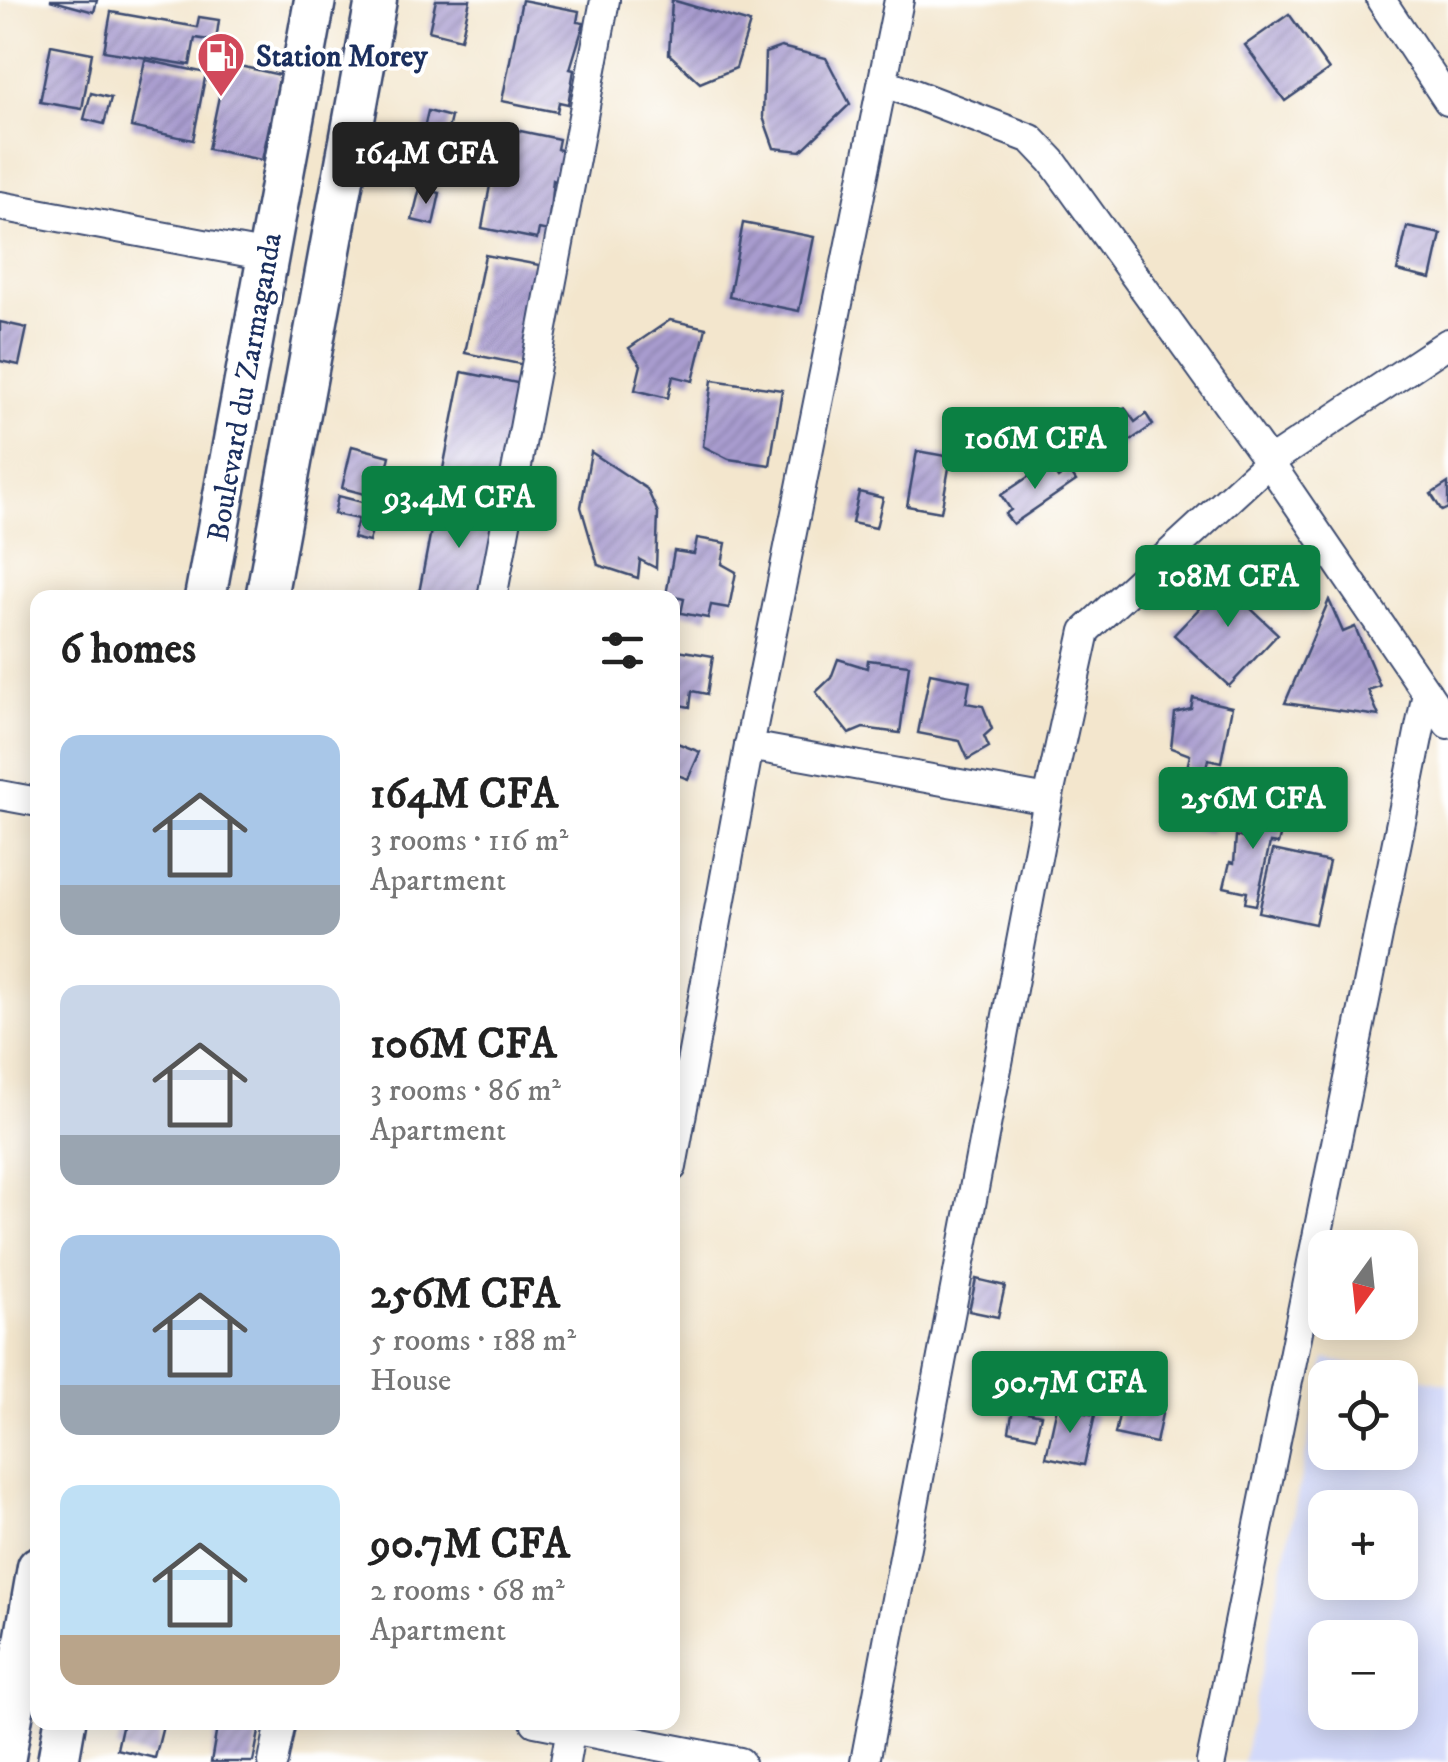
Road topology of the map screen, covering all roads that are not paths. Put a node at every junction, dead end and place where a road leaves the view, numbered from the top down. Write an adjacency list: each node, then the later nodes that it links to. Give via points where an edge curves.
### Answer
1 (315, 0): 9 (main road, Boulevard du Zarmaganda)
2 (376, 0): 13 (main road, Boulevard du Zarmaganda)
3 (605, 0): 14 (street)
4 (898, 0): 6 (street)
5 (1382, 0): 7 (street)
6 (883, 82): 11 (street, via 1031,139); 17 (street)
7 (1448, 100)
8 (0, 206): 9 (street)
9 (268, 256): 12 (main road, Boulevard du Zarmaganda)
10 (1448, 343): 11 (street)
11 (1269, 462): 15 (street); 19 (street, via 1085,631)
12 (206, 590)
13 (267, 590)
14 (494, 590)
15 (1427, 693): 16 (street); 33 (street)
16 (1448, 724)
17 (749, 746): 19 (street); 21 (street)
18 (0, 795): 20 (street)
19 (1048, 800): 32 (street)
20 (30, 801)
21 (680, 1123)
22 (30, 1613): 27 (main road)
23 (64, 1730): 28 (main road)
24 (280, 1730): 29 (street)
25 (571, 1730): 30 (street)
26 (591, 1730): 31 (street)
27 (4, 1762)
28 (58, 1762)
29 (274, 1762)
30 (565, 1762)
31 (740, 1762)
32 (865, 1762)
33 (1211, 1762)

